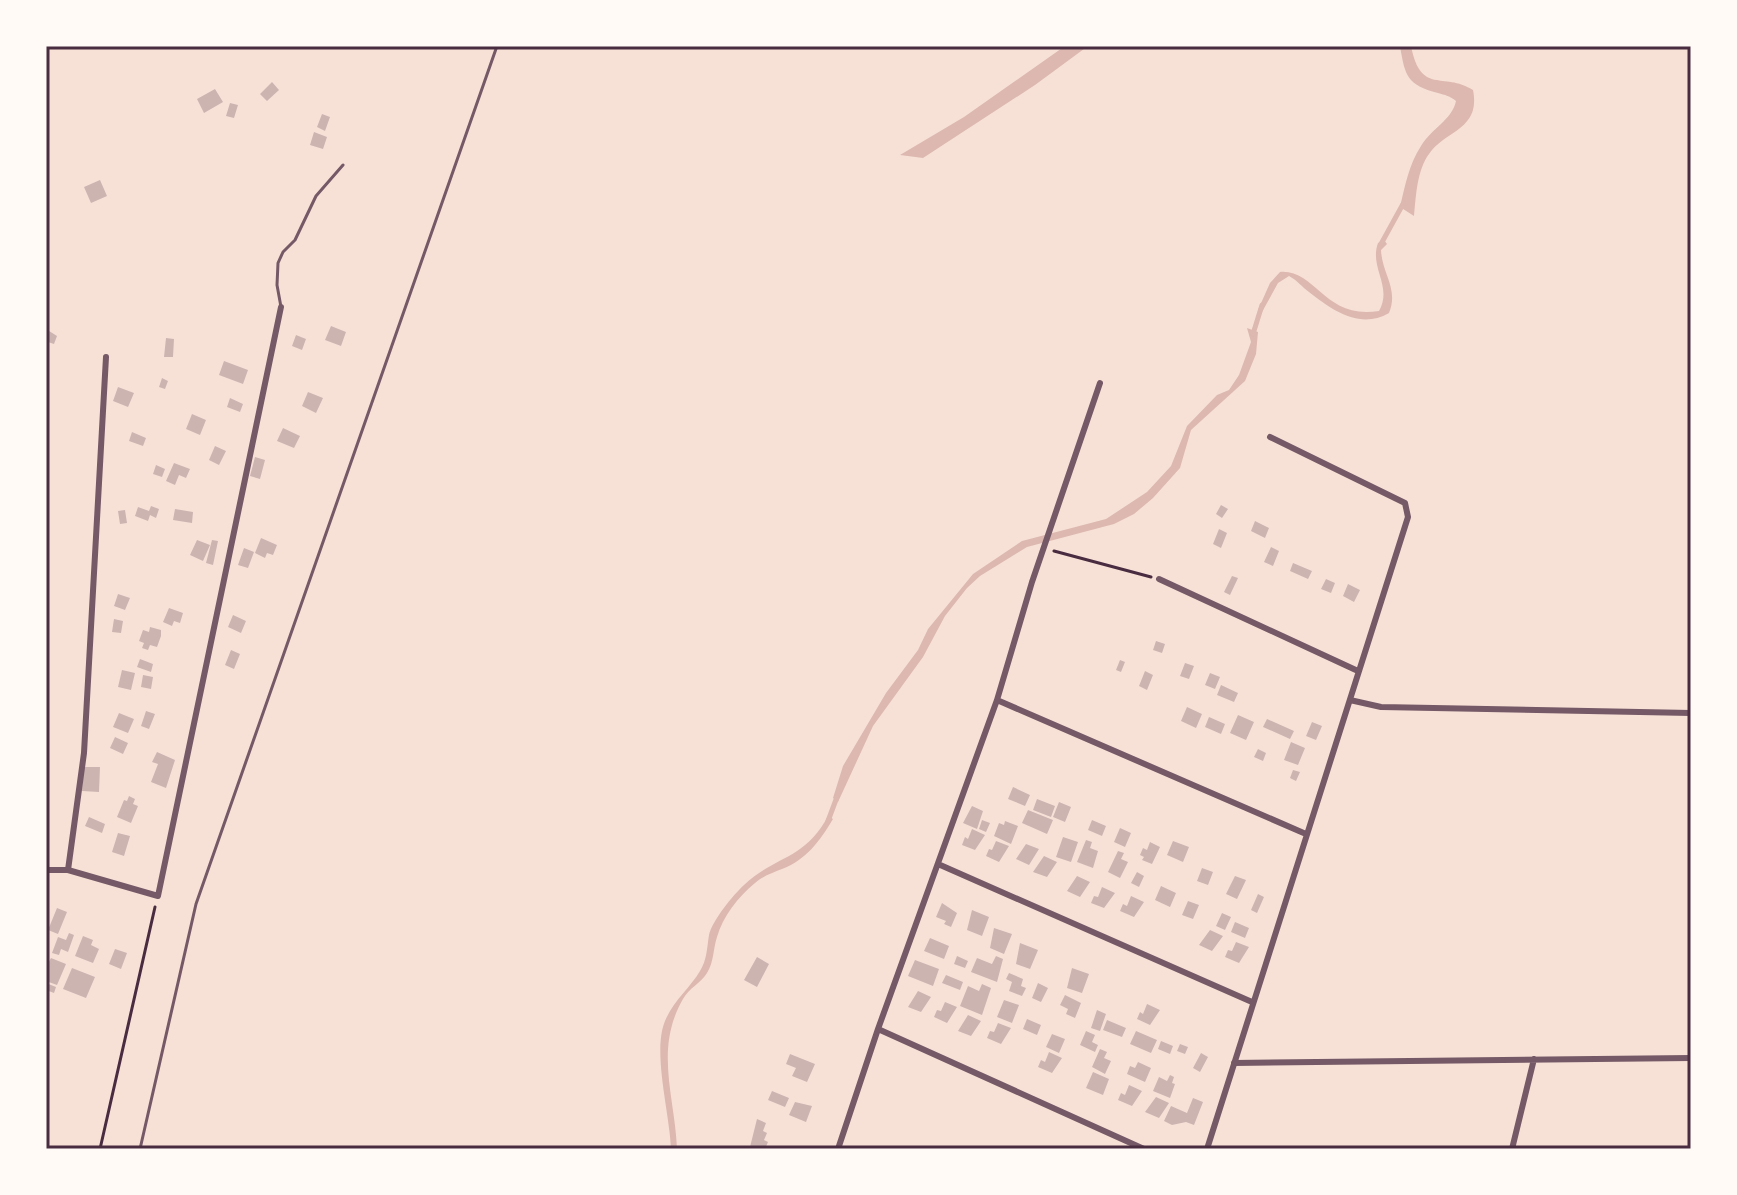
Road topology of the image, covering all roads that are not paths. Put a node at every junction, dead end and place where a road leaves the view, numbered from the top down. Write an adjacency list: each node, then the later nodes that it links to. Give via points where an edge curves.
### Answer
1 (497, 46): 21 (lane, via 196,904)
2 (343, 165): 3 (lane, via 316,196 278,263)
3 (281, 307): 15 (street, via 158,896)
4 (106, 357): 15 (street, via 84,753)
5 (1100, 383): 9 (street)
6 (1270, 437): 8 (street, via 1405,503 1408,517)
7 (1159, 579): 8 (street)
8 (1358, 671): 10 (street)
9 (997, 700): 12 (street); 13 (street)
10 (1350, 700): 11 (street, via 1381,707); 12 (street)
11 (1691, 713)
12 (1306, 834): 16 (street)
13 (938, 864): 16 (street); 17 (street)
14 (46, 870): 15 (street)
15 (68, 870)
16 (1252, 1002): 20 (street)
17 (878, 1029): 22 (street); 23 (street)
18 (1691, 1058): 19 (street)
19 (1534, 1059): 20 (street); 25 (street)
20 (1234, 1063): 24 (street)
21 (140, 1149)
22 (838, 1149)
23 (1144, 1149)
24 (1207, 1149)
25 (1512, 1149)

